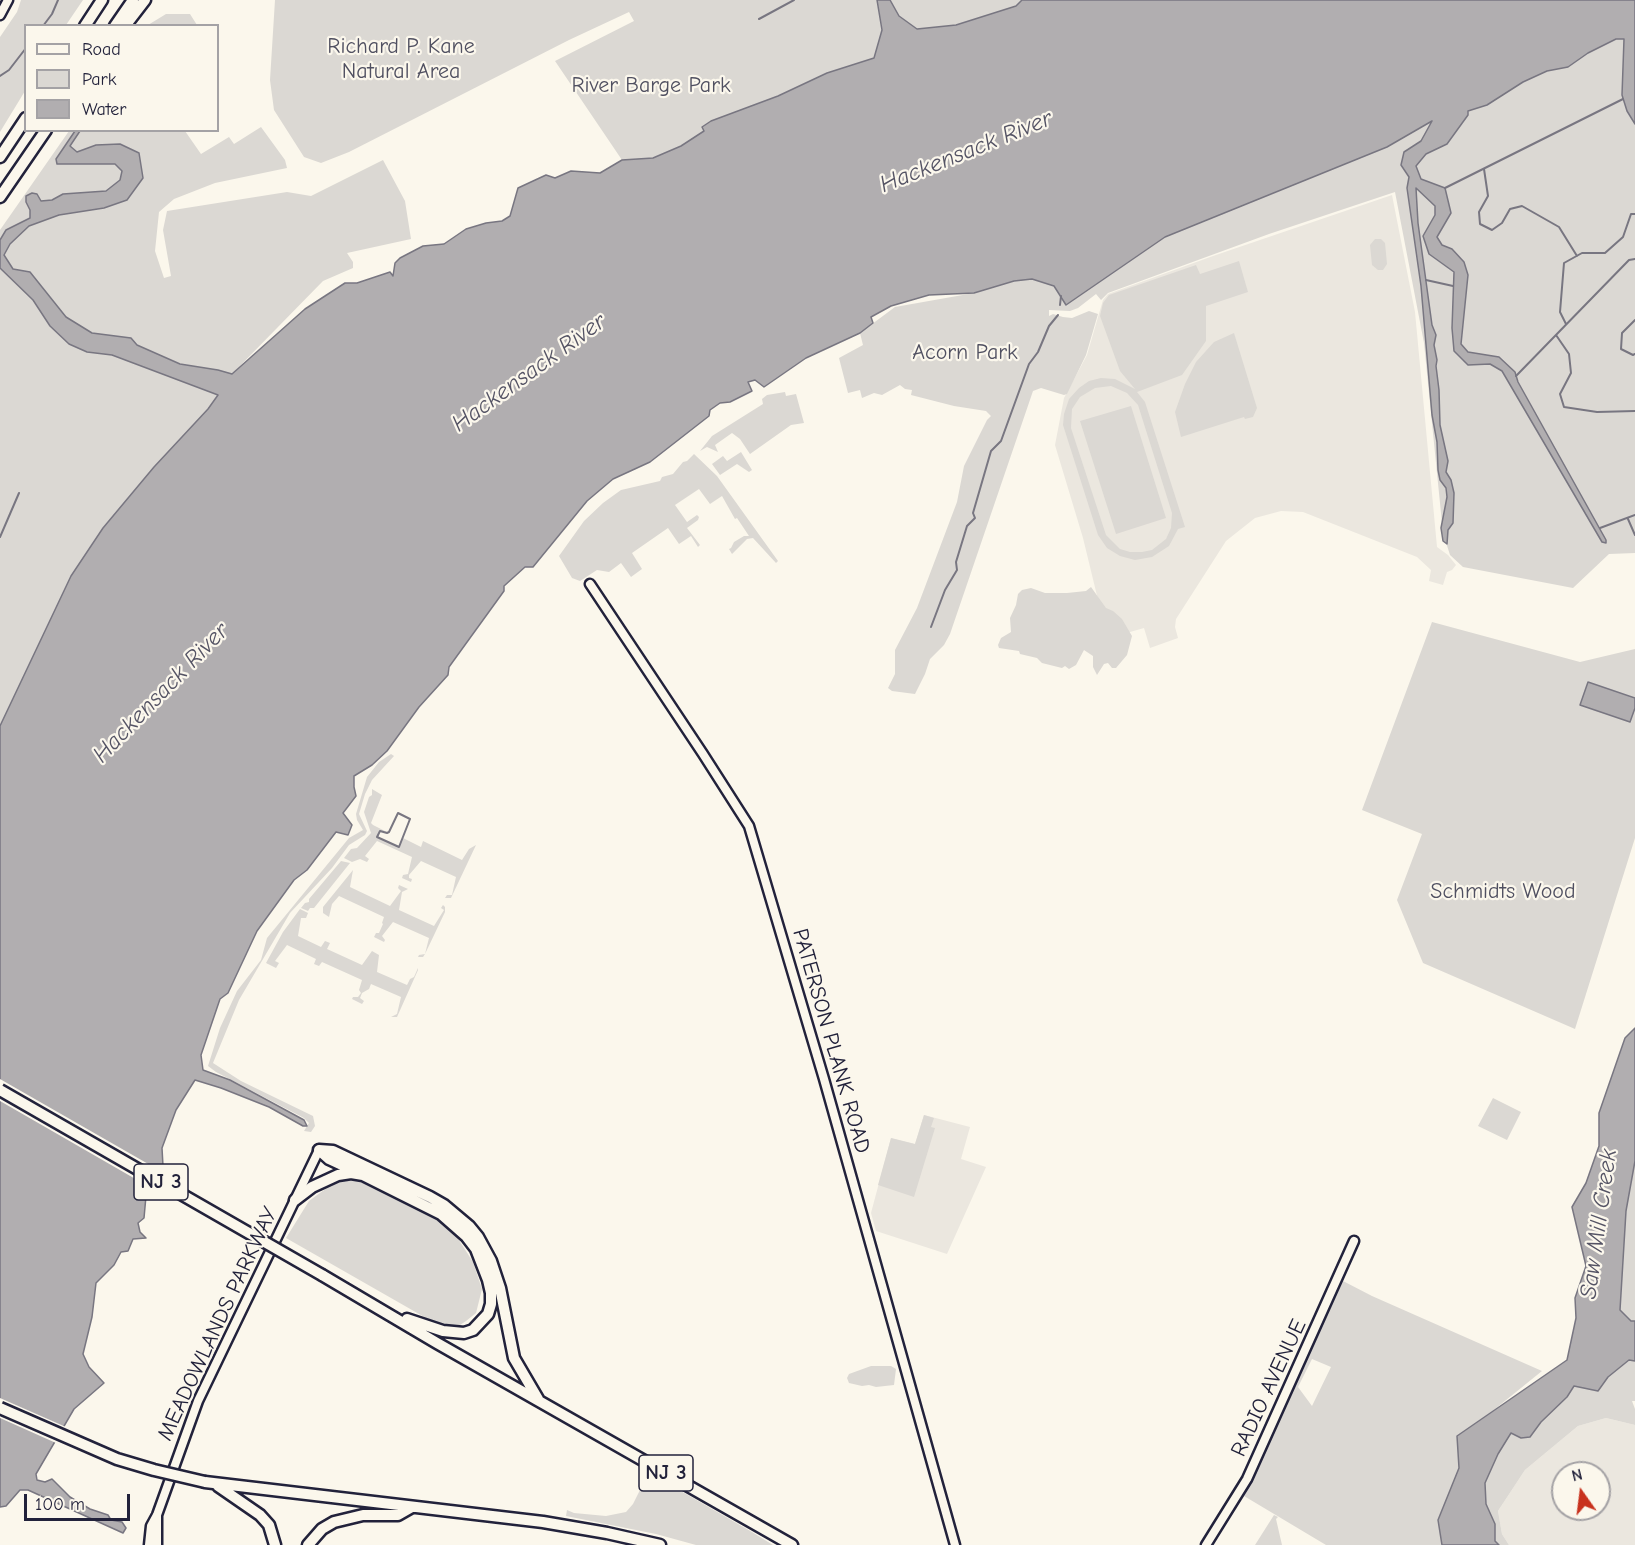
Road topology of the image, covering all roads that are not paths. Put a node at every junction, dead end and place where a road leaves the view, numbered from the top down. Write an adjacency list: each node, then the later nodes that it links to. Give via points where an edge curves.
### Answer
1 (8, 0): 5 (street)
2 (133, 0): 7 (highway)
3 (145, 0): 8 (highway)
4 (101, 3): 6 (highway)
5 (0, 15)
6 (86, 24)
7 (116, 24)
8 (127, 24)
9 (24, 121): 11 (highway)
10 (45, 132): 12 (highway)
11 (0, 157)
12 (0, 197)
13 (590, 584): 29 (street, PATERSON PLANK ROAD, via 749,826)
14 (0, 1090): 19 (highway, NJ 3, bridge)
15 (319, 1150): 16 (highway, via 329,1159); 17 (street, MEADOWLANDS PARKWAY); 20 (highway, via 333,1151 430,1197 469,1226 496,1274 514,1358)
16 (375, 1180): 17 (highway, via 351,1173 338,1175); 19 (highway, via 454,1224 476,1250 491,1293 488,1314 464,1334)
17 (295, 1200): 24 (street, MEADOWLANDS PARKWAY, via 198,1401 151,1526)
18 (1354, 1241): 30 (street, RADIO AVENUE, via 1243,1488)
19 (390, 1314): 20 (highway, NJ 3)
20 (540, 1402): 28 (highway, NJ 3)
21 (0, 1408): 22 (highway, bridge, via 117,1459)
22 (209, 1482): 23 (highway); 25 (highway, via 260,1515 269,1526)
23 (412, 1507): 26 (highway, via 398,1515 363,1515 334,1522); 27 (highway, via 556,1524)
24 (151, 1544)
25 (275, 1545)
26 (309, 1545)
27 (660, 1545)
28 (792, 1545)
29 (955, 1545)
30 (1206, 1545)

